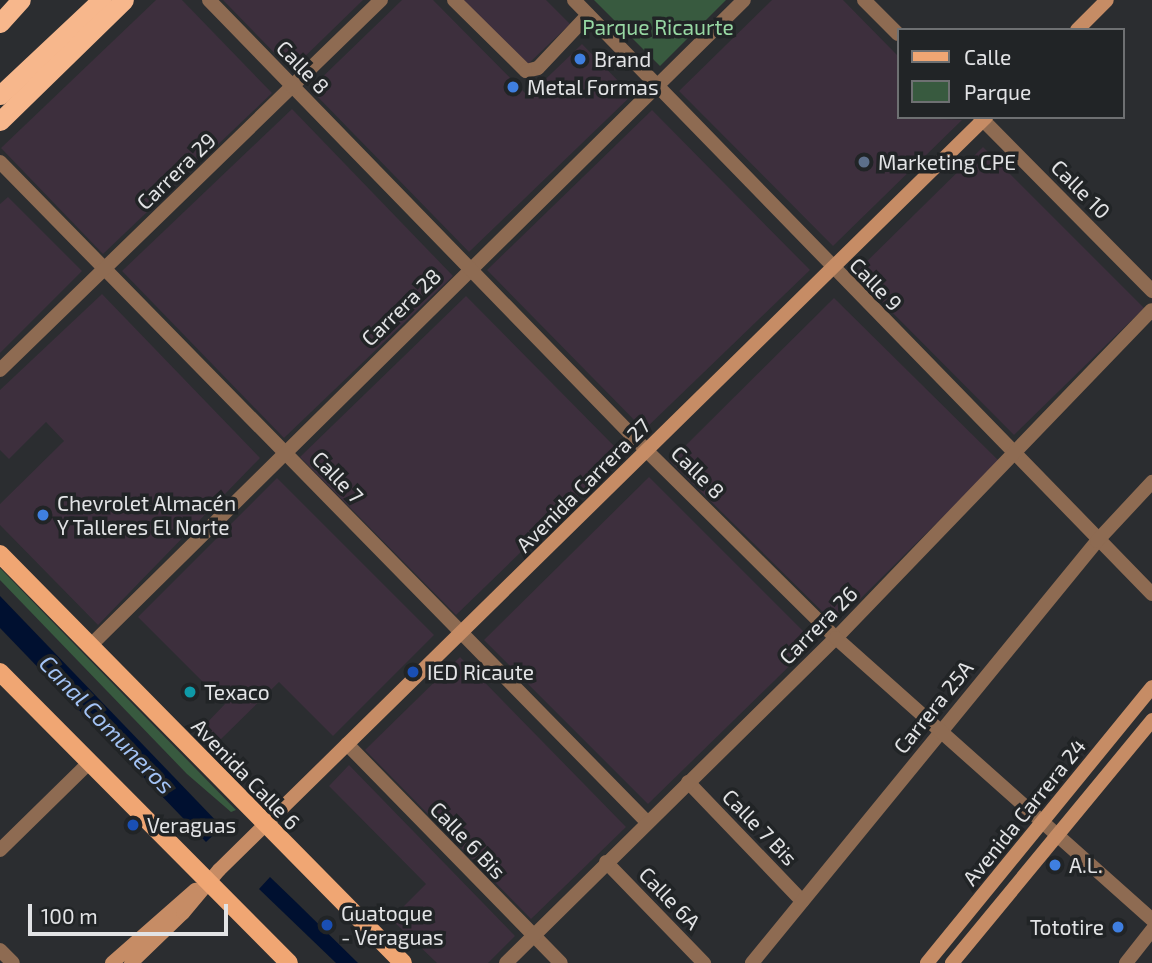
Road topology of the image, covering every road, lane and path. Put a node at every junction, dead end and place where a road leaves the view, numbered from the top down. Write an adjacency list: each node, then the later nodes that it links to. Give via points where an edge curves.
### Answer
1 (22, 0): 11 (highway)
2 (101, 0): 17 (highway)
3 (124, 0): 20 (highway)
4 (209, 0): 15 (street, Calle 8)
5 (381, 0): 15 (street, Carrera 29)
6 (454, 0): 12 (street, via 526,71 538,68)
7 (573, 0): 12 (street, Calle 9)
8 (744, 0): 16 (street, Carrera 28)
9 (864, 0): 14 (street)
10 (1107, 0): 13 (main road)
11 (4, 11)
12 (588, 15): 16 (street, Calle 9)
13 (1079, 28)
14 (897, 33)
15 (292, 86): 23 (street, Carrera 29); 24 (street, Calle 8)
16 (659, 88): 22 (street, Calle 9); 24 (street, Carrera 28)
17 (0, 95)
18 (982, 119): 22 (main road, Avenida Carrera 27)
19 (984, 119): 25 (street, Calle 10)
20 (0, 121)
21 (0, 162): 23 (street, Calle 7)
22 (830, 267): 29 (main road, Avenida Carrera 27); 30 (street, Calle 9)
23 (106, 269): 27 (street, Carrera 29); 28 (street, Calle 7)
24 (470, 269): 28 (street, Carrera 28); 29 (street, Calle 8)
25 (1152, 291)
26 (1152, 310): 30 (street, Carrera 26)
27 (0, 370)
28 (284, 452): 35 (street, Calle 7); 37 (street, Carrera 28)
29 (647, 452): 35 (main road, Avenida Carrera 27); 36 (street, Calle 8)
30 (1015, 456): 32 (street, Calle 9); 36 (street, Carrera 26)
31 (1152, 482): 32 (street, Carrera 25A)
32 (1097, 541): 34 (street, Calle 9); 41 (street, Carrera 25A)
33 (0, 554): 37 (main road, Avenida Calle 6)
34 (1152, 594)
35 (461, 633): 42 (main road, Avenida Carrera 27); 45 (street, Calle 7)
36 (836, 638): 41 (street, Calle 8); 44 (street, Carrera 26)
37 (90, 646): 47 (main road, Avenida Calle 6)
38 (0, 672): 43 (main road)
39 (1152, 687): 46 (main road, Avenida Carrera 24)
40 (1152, 720): 48 (main road, Avenida Carrera 24)
41 (939, 733): 46 (street, Calle 8); 52 (street, Carrera 25A)
42 (347, 744): 47 (main road, Avenida Carrera 27); 55 (street, Calle 6 Bis)
43 (90, 762): 49 (street); 51 (main road)
44 (688, 782): 45 (street, Carrera 26); 52 (street, Calle 7 Bis)
45 (647, 822): 50 (street, Carrera 26)
46 (1043, 823): 48 (street, Calle 8); 67 (main road, Avenida Carrera 24)
47 (265, 825): 51 (main road, Avenida Carrera 27); 62 (main road, Avenida Calle 6)
48 (1057, 835): 53 (street, Calle 8); 68 (main road, Avenida Carrera 24)
49 (0, 850)
50 (606, 862): 55 (street, Carrera 26); 65 (street, Calle 6A)
51 (207, 881): 59 (main road, Avenida Carrera 27, via 174,904); 60 (main road, Avenida Carrera 27, via 183,913); 61 (main road)
52 (802, 901): 57 (street, Carrera 25A)
53 (1152, 920)
54 (1152, 930): 69 (street)
55 (532, 936): 63 (street, Carrera 26); 64 (street, Calle 6 Bis)
56 (0, 950): 58 (street)
57 (757, 958): 66 (street)
58 (13, 963)
59 (112, 963)
60 (131, 963)
61 (289, 963)
62 (403, 963)
63 (506, 963)
64 (561, 963)
65 (704, 963)
66 (773, 963)
67 (926, 963)
68 (952, 963)
69 (1126, 963)

